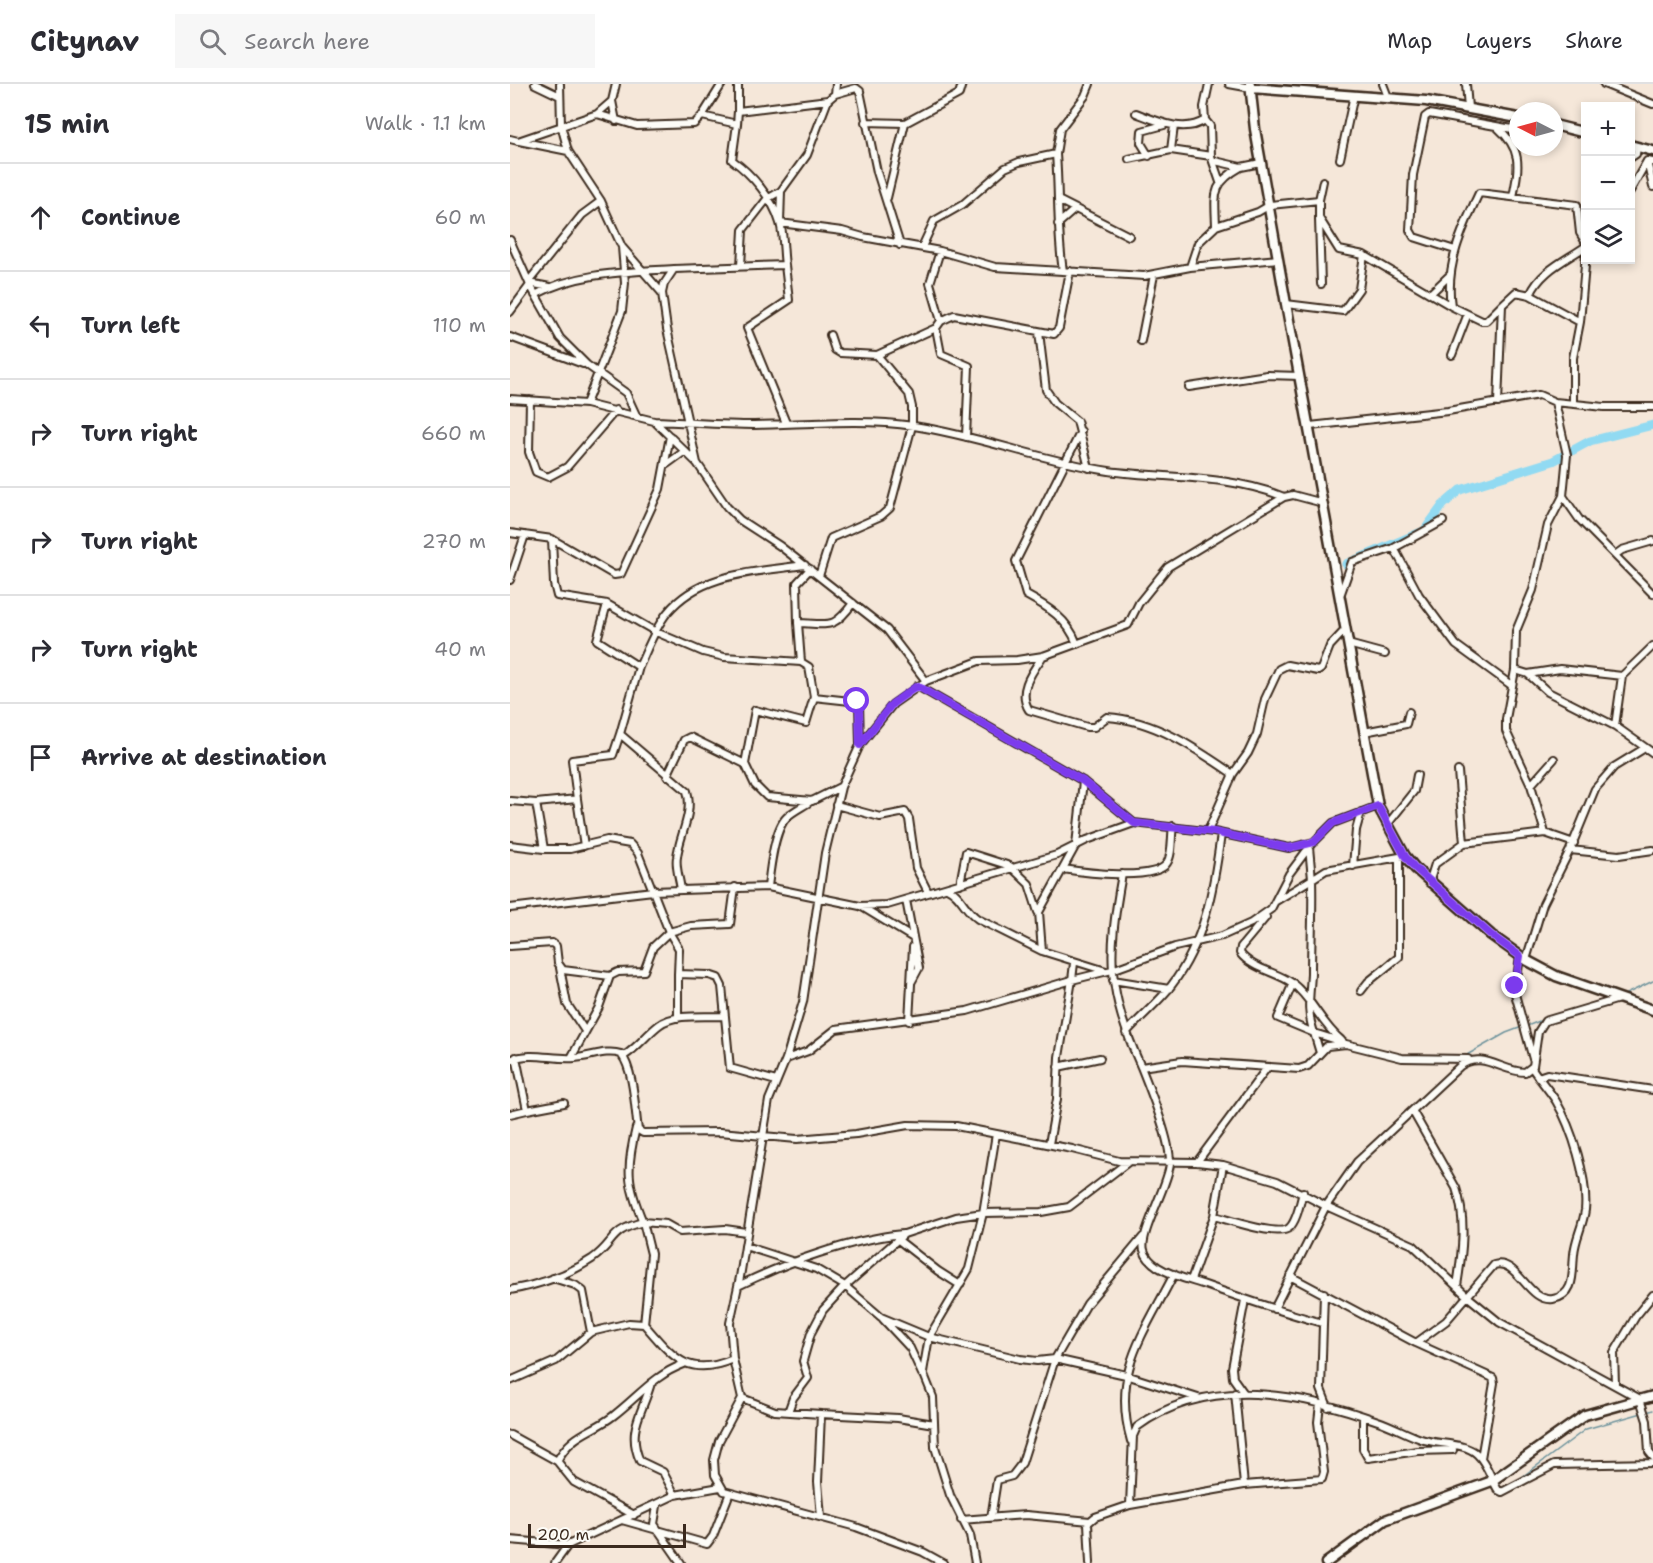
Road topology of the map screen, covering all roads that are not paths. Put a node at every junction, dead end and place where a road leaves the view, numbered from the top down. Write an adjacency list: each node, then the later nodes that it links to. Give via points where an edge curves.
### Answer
1 (535, 84): 17 (street)
2 (560, 84): 17 (street)
3 (616, 84): 20 (street)
4 (722, 84): 26 (street)
5 (738, 84): 23 (street)
6 (836, 84): 15 (street)
7 (962, 84): 32 (street, via 959,94)
8 (1090, 84): 47 (street, via 1060,129)
9 (1209, 84): 28 (street)
10 (1229, 84): 14 (street)
11 (1383, 84): 18 (street)
12 (1466, 84): 22 (street)
13 (1604, 84): 21 (street)
14 (1250, 86): 16 (street); 53 (street)
15 (835, 94): 19 (street); 30 (street, via 858,88)
16 (1354, 95): 18 (street); 51 (street)
17 (560, 96): 35 (street)
18 (1388, 98): 22 (street)
19 (828, 100): 23 (street); 59 (street, via 811,147)
20 (612, 101): 25 (street); 29 (street)
21 (1653, 104)
22 (1470, 108): 27 (street); 31 (street)
23 (738, 111): 33 (street)
24 (1136, 112): 34 (street)
25 (597, 114): 29 (street); 35 (street)
26 (702, 116): 29 (street, via 694,124 645,126); 33 (street)
27 (1509, 116)
28 (1205, 120): 36 (street); 49 (street, via 1210,126)
29 (616, 121)
30 (865, 122): 32 (street); 62 (street)
31 (1470, 122): 37 (street); 80 (street, via 1427,115 1413,175 1411,234)
32 (905, 123): 62 (street)
33 (737, 124): 61 (street, via 732,160 751,176)
34 (1165, 124): 36 (street); 48 (street, via 1142,131)
35 (561, 125): 42 (street); 45 (street)
36 (1174, 126): 44 (street)
37 (1497, 127): 39 (street); 60 (street, via 1516,149)
38 (1563, 127): 40 (street)
39 (1509, 129)
40 (1581, 132)
41 (510, 139): 42 (street)
42 (518, 141): 45 (street)
43 (1635, 146): 46 (street)
44 (1171, 150): 48 (street); 49 (street)
45 (568, 151): 64 (street)
46 (1653, 151)
47 (1056, 153): 65 (street); 77 (street, via 1005,168 962,206 934,221)
48 (1149, 156): 50 (street)
49 (1213, 158): 54 (street); 56 (street)
50 (1129, 159)
51 (1340, 159)
52 (1650, 162): 57 (street); 58 (street)
53 (1261, 163): 54 (street); 66 (street)
54 (1241, 167): 56 (street)
55 (1323, 181): 63 (street)
56 (1220, 183): 71 (street, via 1215,198)
57 (1635, 184)
58 (1653, 187)
59 (781, 191): 61 (street); 69 (street)
60 (1514, 197): 72 (street, via 1577,205); 80 (street, via 1479,193)
61 (767, 199): 69 (street); 85 (street, via 743,230)
62 (886, 200): 75 (street)
63 (1318, 200): 66 (street); 68 (street)
64 (601, 201): 76 (street); 93 (street, via 582,215)
65 (1060, 201): 67 (street); 70 (street)
66 (1270, 205): 71 (street); 82 (street)
67 (1074, 210): 70 (street); 73 (street)
68 (1319, 218): 81 (street, via 1339,250); 94 (street)
69 (780, 223): 75 (street, via 842,231); 84 (street)
70 (1057, 225): 89 (street)
71 (1216, 226): 86 (street, via 1198,243)
72 (1581, 235)
73 (1129, 236)
74 (510, 240): 93 (street)
75 (900, 245): 77 (street)
76 (622, 247): 88 (street); 90 (street)
77 (922, 247): 79 (street)
78 (1581, 247): 100 (street, via 1545,272)
79 (940, 250): 89 (street, via 994,267); 106 (street, via 930,284)
80 (1455, 250): 92 (street)
81 (1364, 255): 96 (street); 101 (street, via 1359,289 1343,310)
82 (1279, 259): 86 (street); 101 (street)
83 (1585, 264): 107 (street)
84 (785, 265): 85 (street); 130 (street, via 789,300 747,328)
85 (741, 266): 87 (street)
86 (1190, 267): 91 (street)
87 (674, 269): 88 (street); 98 (street)
88 (644, 271): 90 (street); 98 (street)
89 (1066, 271): 91 (street); 109 (street, via 1059,328 1054,334)
90 (624, 272): 95 (street); 116 (street, via 618,325)
91 (1154, 275): 112 (street)
92 (1450, 275): 96 (street); 103 (street)
93 (529, 283): 95 (street); 97 (street); 99 (street)
94 (1321, 284)
95 (550, 287): 99 (street)
96 (1431, 292): 103 (street)
97 (525, 293): 99 (street); 104 (street)
98 (662, 293): 129 (street)
99 (535, 295): 115 (street, via 560,338)
100 (1530, 295): 102 (street, via 1516,292); 107 (street)
101 (1286, 304): 117 (street)
102 (1502, 304): 105 (street, via 1486,321); 121 (street)
103 (1451, 306): 105 (street)
104 (510, 312)
105 (1467, 316): 114 (street)
106 (941, 321): 108 (street); 109 (street, via 961,314)
107 (1580, 322): 123 (street)
108 (936, 328): 113 (street); 135 (street, via 941,354 969,366)
109 (1039, 332): 133 (street, via 1046,390 1077,421)
110 (830, 335): 113 (street, via 840,353)
111 (510, 337): 115 (street)
112 (1141, 341)
113 (877, 355): 131 (street, via 909,394)
114 (1452, 355)
115 (587, 365): 116 (street)
116 (598, 371): 124 (street); 127 (street, via 626,393)
117 (1300, 376): 118 (street, via 1267,375); 132 (street)
118 (1189, 387)
119 (510, 399): 120 (street)
120 (530, 400): 124 (street); 126 (street, via 529,452 536,472 548,477 567,467)
121 (1498, 402): 122 (street, via 1539,395); 132 (street)
122 (1555, 402): 123 (street); 141 (street, via 1567,454)
123 (1573, 403): 125 (street)
124 (586, 404): 126 (street)
125 (1653, 407)
126 (616, 410): 127 (street)
127 (638, 417): 128 (street)
128 (654, 421): 129 (street); 134 (street)
129 (686, 422): 130 (street); 138 (street)
130 (786, 423): 131 (street)
131 (912, 426): 135 (street); 152 (street, via 890,508 881,516 831,538)
132 (1310, 426): 143 (street)
133 (1081, 432): 137 (street); 140 (street)
134 (670, 436): 136 (street); 139 (street)
135 (966, 437): 137 (street)
136 (685, 452): 138 (street); 139 (street)
137 (1065, 462): 140 (street); 161 (street, via 1016,561 1026,595 1048,607 1070,627)
138 (697, 463): 151 (street, via 727,507)
139 (667, 464): 147 (street, via 648,519 621,573 614,575)
140 (1089, 468): 142 (street, via 1238,482)
141 (1563, 496): 150 (street, via 1579,519); 168 (street, via 1548,525 1533,590 1516,631)
142 (1284, 497): 143 (street); 161 (street, via 1168,567 1128,624)
143 (1323, 503): 155 (street)
144 (1443, 521): 149 (street)
145 (510, 533): 146 (street)
146 (525, 535): 147 (street); 153 (street)
147 (552, 539): 157 (street, via 557,596)
148 (1653, 541): 150 (street)
149 (1394, 548): 155 (street, via 1352,562); 172 (street, via 1419,595 1456,645)
150 (1615, 555): 154 (street)
151 (807, 567): 152 (street); 158 (street, via 797,582); 160 (street, via 711,581 667,613)
152 (819, 576): 156 (street)
153 (510, 580)
154 (1653, 594)
155 (1340, 595): 159 (street)
156 (853, 603): 158 (street, via 833,624); 171 (street, via 887,630)
157 (607, 604): 160 (street); 167 (street, via 597,640)
158 (798, 623): 166 (street)
159 (1345, 630): 162 (street); 185 (street, via 1330,646 1322,669 1287,665 1278,669 1265,699 1257,734)
160 (656, 632): 166 (street, via 724,657); 167 (street)
161 (1077, 644): 165 (street)
162 (1347, 644): 164 (street); 177 (street)
163 (1653, 646): 170 (street)
164 (1386, 654)
165 (1043, 656): 171 (street, via 979,661); 185 (street, via 1026,681 1029,710 1087,727 1094,727 1107,717 1143,723)
166 (801, 662): 174 (street, via 809,667)
167 (639, 667): 178 (street)
168 (1515, 670): 169 (street); 172 (street)
169 (1527, 674): 170 (street, via 1560,669); 176 (street, via 1548,693)
170 (1622, 676): 176 (street)
171 (926, 681): 173 (street)
172 (1511, 685): 189 (street, via 1506,731)
173 (917, 686): 179 (street, via 892,704); 188 (street)
174 (814, 697): 179 (street, via 859,702); 183 (street, via 806,723 754,710)
175 (1409, 712): 177 (street, via 1406,724)
176 (1615, 726): 180 (street)
177 (1364, 732): 196 (street)
178 (620, 734): 186 (street); 191 (street, via 613,755 572,760)
179 (860, 745): 190 (street)
180 (1645, 748): 181 (street); 205 (street, via 1614,767 1595,789)
181 (1653, 753)
182 (1554, 759): 189 (street)
183 (745, 764): 186 (street, via 690,737 684,740); 193 (street, via 764,795)
184 (1458, 771): 204 (street)
185 (1233, 774): 201 (street)
186 (667, 776): 224 (street, via 681,784 688,794 676,858)
187 (1417, 776): 199 (street, via 1414,791)
188 (1083, 781): 198 (street); 208 (street)
189 (1531, 785): 202 (street)
190 (841, 787): 193 (street); 195 (street)
191 (578, 799): 194 (street); 209 (street)
192 (510, 801): 194 (street)
193 (812, 801): 222 (street, via 786,818 775,845)
194 (536, 803): 210 (street)
195 (836, 805): 226 (street, via 880,817 908,814 916,868); 227 (street)
196 (1378, 806): 197 (street); 199 (street)
197 (1360, 812): 206 (street, via 1333,823); 215 (street)
198 (1134, 823): 200 (street); 208 (street)
199 (1388, 825): 213 (street)
200 (1173, 826): 201 (street); 217 (street, via 1167,864 1142,873)
201 (1208, 831): 203 (street)
202 (1545, 833): 204 (street); 205 (street)
203 (1221, 834): 206 (street, via 1289,848); 236 (street, via 1208,911)
204 (1464, 843): 219 (street, via 1435,864)
205 (1574, 843): 211 (street)
206 (1311, 844): 218 (street); 229 (street, via 1289,874)
207 (510, 845): 210 (street)
208 (1077, 845): 214 (street, via 1057,855); 216 (street)
209 (584, 846): 210 (street); 225 (street, via 607,840 630,844 638,853)
210 (544, 849)
211 (1570, 850): 212 (street, via 1619,855); 239 (street, via 1543,904)
212 (1653, 850)
213 (1402, 857): 215 (street); 219 (street); 249 (street, via 1400,957)
214 (1010, 866): 220 (street); 220 (street, via 966,852); 232 (street, via 1029,884)
215 (1353, 866): 218 (street, via 1326,870)
216 (1063, 869): 217 (street); 232 (street)
217 (1122, 874): 242 (street)
218 (1312, 879): 229 (street); 251 (street)
219 (1429, 883): 239 (street)
220 (960, 884): 223 (street)
221 (735, 887): 222 (street); 224 (street); 234 (street, via 730,924 700,924)
222 (768, 887): 227 (street)
223 (946, 888): 226 (street); 238 (street, via 958,894 974,916)
224 (681, 890): 225 (street)
225 (653, 891): 231 (street); 234 (street)
226 (928, 892): 228 (street)
227 (817, 898): 230 (street); 265 (street, via 808,979)
228 (906, 900): 230 (street); 235 (street)
229 (1276, 901): 233 (street)
230 (860, 906): 235 (street)
231 (510, 908)
232 (1039, 912): 238 (street)
233 (1268, 912): 236 (street, via 1237,931); 247 (street, via 1240,953)
234 (669, 932): 243 (street, via 680,952); 244 (street, via 653,947 644,970)
235 (913, 940): 255 (street, via 919,968 912,981)
236 (1194, 942): 242 (street); 248 (street)
237 (510, 946): 241 (street, via 555,944)
238 (1042, 951): 240 (street)
239 (1523, 958): 250 (street, via 1556,976); 267 (street, via 1515,994)
240 (1074, 963): 242 (street); 245 (street)
241 (560, 968): 244 (street); 256 (street, via 567,1004)
242 (1109, 971): 245 (street); 246 (street)
243 (678, 974): 253 (street, via 718,978); 254 (street)
244 (610, 976): 256 (street)
245 (1072, 980): 255 (street, via 993,1005); 268 (street)
246 (1113, 980): 248 (street); 257 (street)
247 (1293, 983): 251 (street); 258 (street, via 1278,1018)
248 (1169, 989): 257 (street)
249 (1361, 992)
250 (1619, 999): 252 (street); 267 (street, via 1545,1021 1538,1032)
251 (1307, 1000): 258 (street); 259 (street, via 1324,1024)
252 (1653, 1010)
253 (725, 1016): 254 (street); 272 (street, via 730,1068)
254 (678, 1018): 261 (street, via 662,1023)
255 (909, 1021): 265 (street, via 836,1029 808,1051)
256 (585, 1032): 262 (street)
257 (1126, 1033): 269 (street)
258 (1314, 1033): 259 (street); 260 (street)
259 (1346, 1044): 260 (street, via 1331,1045); 266 (street, via 1402,1058)
260 (1320, 1053): 270 (street, via 1305,1068)
261 (624, 1056): 262 (street, via 610,1052); 278 (street)
262 (571, 1058): 264 (street, via 532,1054)
263 (1100, 1058): 268 (street)
264 (513, 1059): 275 (street)
265 (786, 1059): 272 (street)
266 (1469, 1059): 267 (street, via 1501,1064 1520,1072); 276 (street)
267 (1533, 1065): 271 (street)
268 (1058, 1066): 281 (street)
269 (1142, 1068): 270 (street, via 1182,1060); 284 (street)
270 (1266, 1069): 283 (street)
271 (1538, 1077): 273 (street, via 1547,1074); 308 (street, via 1556,1101 1571,1133 1582,1179 1585,1211 1574,1251 1572,1284 1569,1291 1554,1299 1540,1297 1507,1266 1497,1264)
272 (776, 1082): 280 (street)
273 (1653, 1090)
274 (564, 1103): 275 (street)
275 (527, 1110): 277 (street)
276 (1413, 1112): 287 (street, via 1357,1162); 304 (street, via 1460,1199 1462,1249)
277 (510, 1114)
278 (637, 1125): 280 (street, via 643,1133 690,1131); 290 (street, via 628,1180)
279 (996, 1134): 280 (street, via 933,1124 797,1139); 281 (street); 288 (street)
280 (763, 1136): 291 (street)
281 (1049, 1144): 282 (street)
282 (1128, 1162): 284 (street); 288 (street, via 1069,1207 1035,1213)
283 (1197, 1162): 284 (street); 285 (street)
284 (1170, 1163): 293 (street, via 1160,1201)
285 (1223, 1165): 286 (street); 289 (street)
286 (1303, 1192): 287 (street); 289 (street, via 1291,1226 1285,1230 1264,1229)
287 (1326, 1206): 298 (street); 304 (street, via 1413,1245)
288 (982, 1213): 292 (street); 301 (street, via 971,1264)
289 (1214, 1216): 300 (street)
290 (643, 1222): 291 (street, via 666,1224 680,1232 725,1228); 299 (street, via 618,1231 592,1258); 313 (street, via 651,1254)
291 (746, 1232): 295 (street)
292 (904, 1234): 294 (street); 296 (street, via 879,1237)
293 (1145, 1234): 297 (street, via 1146,1256 1159,1268); 318 (street, via 1087,1304)
294 (897, 1239): 301 (street); 303 (street)
295 (745, 1246): 296 (street); 302 (street)
296 (796, 1262): 302 (street); 303 (street)
297 (1174, 1274): 300 (street); 320 (street)
298 (1290, 1276): 306 (street); 310 (street)
299 (553, 1278): 305 (street); 314 (street, via 582,1289)
300 (1191, 1280): 309 (street)
301 (960, 1285): 315 (street)
302 (738, 1286): 317 (street, via 730,1323)
303 (845, 1286): 311 (street); 333 (street, via 823,1310 811,1333 803,1362 808,1378)
304 (1457, 1286): 308 (street)
305 (510, 1290)
306 (1324, 1293): 312 (street); 316 (street)
307 (1653, 1295): 324 (street, via 1614,1353)
308 (1467, 1296): 316 (street, via 1446,1321); 324 (street, via 1505,1325)
309 (1245, 1300): 310 (street); 325 (street, via 1232,1368 1233,1378)
310 (1274, 1309): 312 (street)
311 (881, 1317): 315 (street); 321 (street, via 910,1348)
312 (1323, 1323): 332 (street, via 1321,1389)
313 (644, 1324): 314 (street, via 629,1323); 319 (street)
314 (591, 1332): 322 (street, via 556,1361)
315 (929, 1337): 318 (street, via 1020,1359); 321 (street)
316 (1416, 1343): 341 (street, via 1493,1379)
317 (733, 1359): 319 (street, via 708,1366); 328 (street)
318 (1055, 1359): 320 (street); 353 (street, via 1022,1463 1012,1476 998,1478)
319 (684, 1364): 323 (street)
320 (1126, 1375): 329 (street); 338 (street, via 1124,1414)
321 (924, 1379): 336 (street, via 933,1397)
322 (510, 1381)
323 (651, 1382): 342 (street, via 611,1418 570,1441); 347 (street, via 635,1424 634,1441 640,1461 663,1472)
324 (1615, 1384): 330 (street)
325 (1243, 1392): 326 (street); 331 (street)
326 (1235, 1393): 329 (street); 345 (street)
327 (1653, 1396): 330 (street)
328 (742, 1398): 333 (street, via 761,1407); 346 (street, via 716,1451 714,1469)
329 (1198, 1398): 338 (street, via 1144,1421 1134,1431)
330 (1640, 1399): 340 (street); 344 (street, via 1581,1417)
331 (1320, 1404): 332 (street); 345 (street, via 1323,1479)
332 (1329, 1407): 335 (street)
333 (788, 1412): 334 (street)
334 (821, 1414): 336 (street); 352 (street)
335 (1363, 1416): 339 (street, via 1430,1442); 339 (street, via 1363,1449 1368,1458 1419,1451)
336 (934, 1424): 355 (street, via 940,1467)
337 (510, 1435): 342 (street)
338 (1132, 1444): 349 (street)
339 (1471, 1450): 341 (street)
340 (1653, 1457)
341 (1481, 1458): 344 (street)
342 (557, 1461): 351 (street, via 574,1482)
343 (1653, 1462): 344 (street, via 1554,1465 1502,1492)
344 (1492, 1481): 365 (street, via 1384,1520)
345 (1244, 1485): 349 (street)
346 (720, 1487): 347 (street); 348 (street)
347 (675, 1495): 350 (street)
348 (729, 1495): 352 (street); 357 (street, via 709,1543)
349 (1130, 1505): 356 (street)
350 (657, 1506): 351 (street); 357 (street, via 654,1524)
351 (634, 1515): 354 (street)
352 (821, 1516): 362 (street)
353 (991, 1518): 355 (street); 356 (street, via 1026,1515)
354 (622, 1520): 357 (street); 359 (street)
355 (961, 1520): 363 (street, via 970,1535)
356 (1090, 1521): 364 (street)
357 (658, 1530): 361 (street)
358 (510, 1540): 359 (street)
359 (568, 1545): 360 (street)
360 (555, 1563)
361 (681, 1563)
362 (944, 1563)
363 (975, 1563)
364 (1090, 1563)
365 (1326, 1563)

